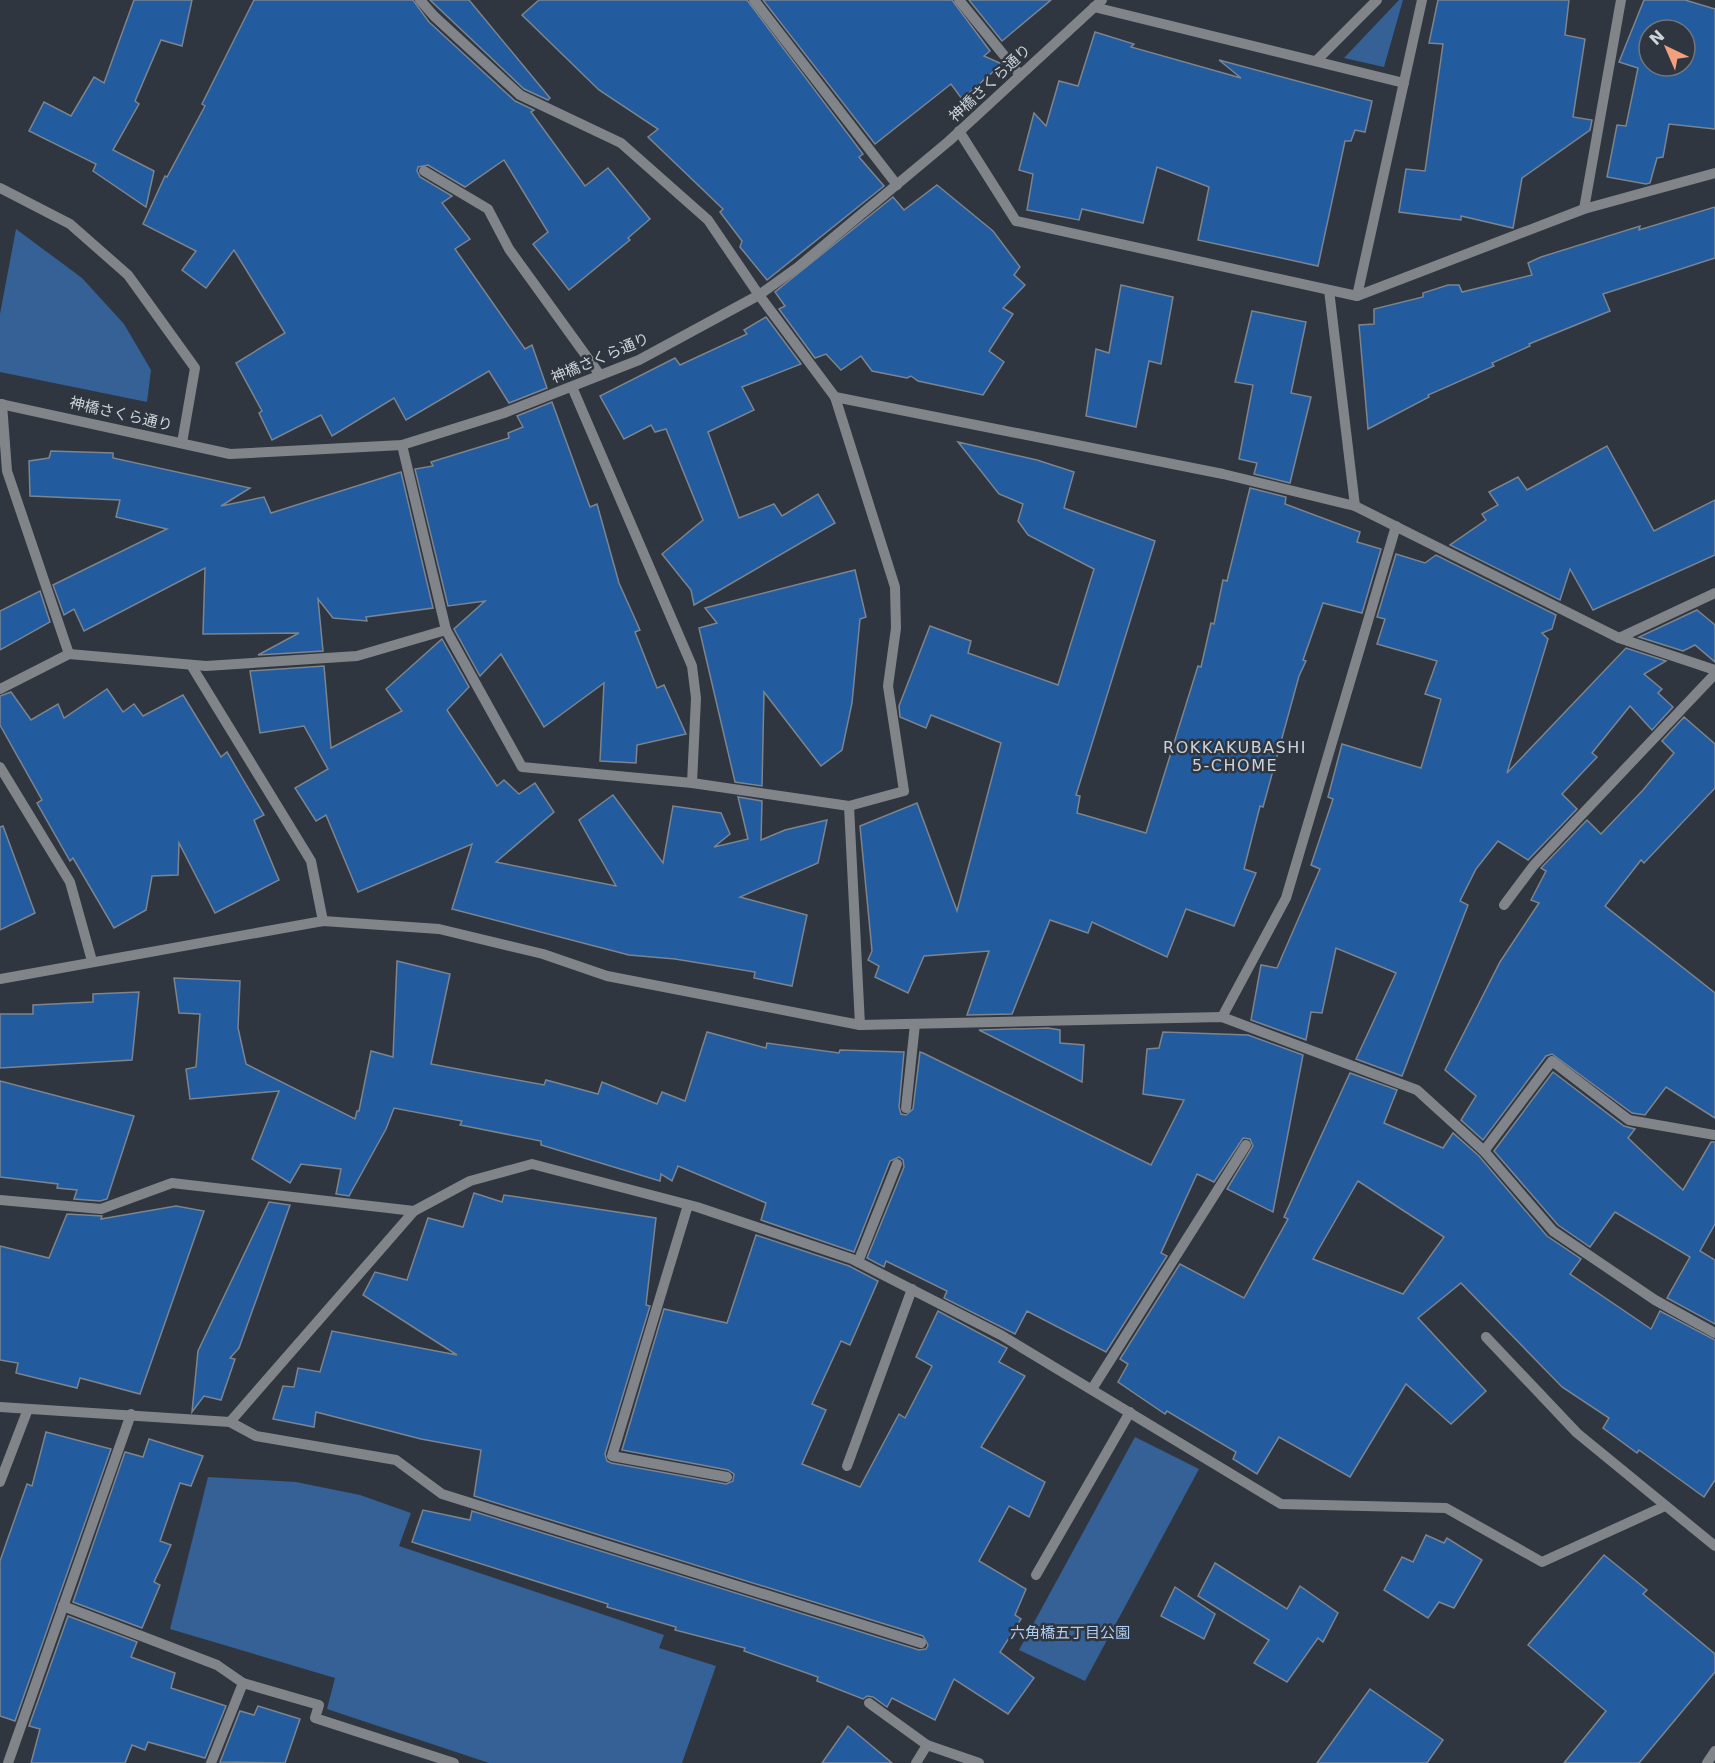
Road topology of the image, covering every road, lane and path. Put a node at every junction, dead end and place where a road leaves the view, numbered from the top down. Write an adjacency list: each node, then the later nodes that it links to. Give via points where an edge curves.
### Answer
1 (420, 0): 18 (street, via 520,95 621,142 708,220)
2 (754, 0): 14 (street)
3 (959, 0): 9 (street)
4 (1377, 0): 8 (street)
5 (1422, 0): 10 (street)
6 (1621, 0): 16 (street)
7 (1098, 4): 8 (street); 9 (street, 神橋さくら通り)
8 (1316, 61): 10 (street)
9 (1020, 75): 11 (street, 神橋さくら通り)
10 (1404, 83): 19 (street)
11 (959, 131): 14 (street, 神橋さくら通り); 17 (street, via 1016,221)
12 (424, 171): 20 (street, via 488,209 509,249)
13 (1715, 173): 16 (street)
14 (897, 185): 18 (street, 神橋さくら通り)
15 (0, 188): 24 (street, via 70,224 128,275 195,368)
16 (1584, 209): 19 (street)
17 (1329, 290): 19 (street); 26 (street)
18 (759, 296): 20 (street, 神橋さくら通り, via 639,360); 22 (street)
19 (1357, 296)
20 (600, 375): 21 (street, 神橋さくら通り)
21 (572, 387): 25 (street, 神橋さくら通り); 36 (street, via 692,666 696,698)
22 (835, 397): 26 (street, via 1223,474); 37 (street, via 895,587 896,628 888,686 904,791)
23 (1, 404): 24 (street, 神橋さくら通り); 31 (street, via 7,471)
24 (182, 443): 25 (street, 神橋さくら通り, via 230,454)
25 (402, 445): 29 (street)
26 (1355, 506): 27 (street)
27 (1396, 526): 30 (street); 42 (street, via 1286,898)
28 (1715, 593): 30 (street)
29 (446, 630): 32 (street, via 357,656); 36 (street, via 522,766)
30 (1619, 638): 33 (street)
31 (69, 654): 32 (street); 34 (street)
32 (191, 665): 39 (street, via 311,861)
33 (1715, 672): 38 (street, via 1534,865)
34 (0, 688)
35 (0, 767): 40 (street, via 70,882)
36 (692, 783): 37 (street)
37 (849, 806): 44 (street)
38 (1504, 905)
39 (323, 921): 40 (street); 44 (street, via 439,929 543,954 608,976)
40 (92, 961): 41 (street)
41 (0, 979)
42 (1222, 1017): 43 (street); 48 (street, via 1417,1090)
43 (915, 1024): 44 (street); 45 (street)
44 (860, 1025)
45 (906, 1108)
46 (1715, 1134): 48 (street, via 1629,1120 1552,1061)
47 (1246, 1145): 57 (street)
48 (1484, 1151): 55 (street, via 1553,1231 1655,1300)
49 (897, 1164): 53 (street)
50 (0, 1200): 52 (street, via 100,1209 172,1183)
51 (688, 1205): 52 (street, via 532,1164 470,1181); 53 (street); 64 (street, via 612,1456)
52 (414, 1211): 62 (street)
53 (858, 1262): 54 (street)
54 (912, 1289): 57 (street, via 1001,1335); 63 (street)
55 (1715, 1333)
56 (1486, 1337): 66 (street, via 1577,1433)
57 (1092, 1389): 60 (street)
58 (0, 1407): 59 (street)
59 (28, 1409): 61 (street); 65 (street)
60 (1130, 1412): 66 (street, via 1281,1504 1446,1508 1542,1562); 68 (street)
61 (131, 1414): 62 (street); 69 (street)
62 (230, 1422): 70 (street, via 256,1436 396,1460 442,1494)
63 (847, 1466)
64 (727, 1477)
65 (0, 1482)
66 (1665, 1506): 67 (street)
67 (1715, 1546)
68 (1036, 1575)
69 (63, 1606): 71 (street, via 217,1665); 75 (street)
70 (921, 1643)
71 (243, 1683): 76 (street); 77 (street, via 320,1705 315,1718)
72 (869, 1703): 73 (street)
73 (927, 1745): 78 (street); 79 (street)
74 (1715, 1750): 80 (street)
75 (8, 1763)
76 (211, 1763)
77 (454, 1763)
78 (916, 1763)
79 (980, 1763)
80 (1707, 1763)

